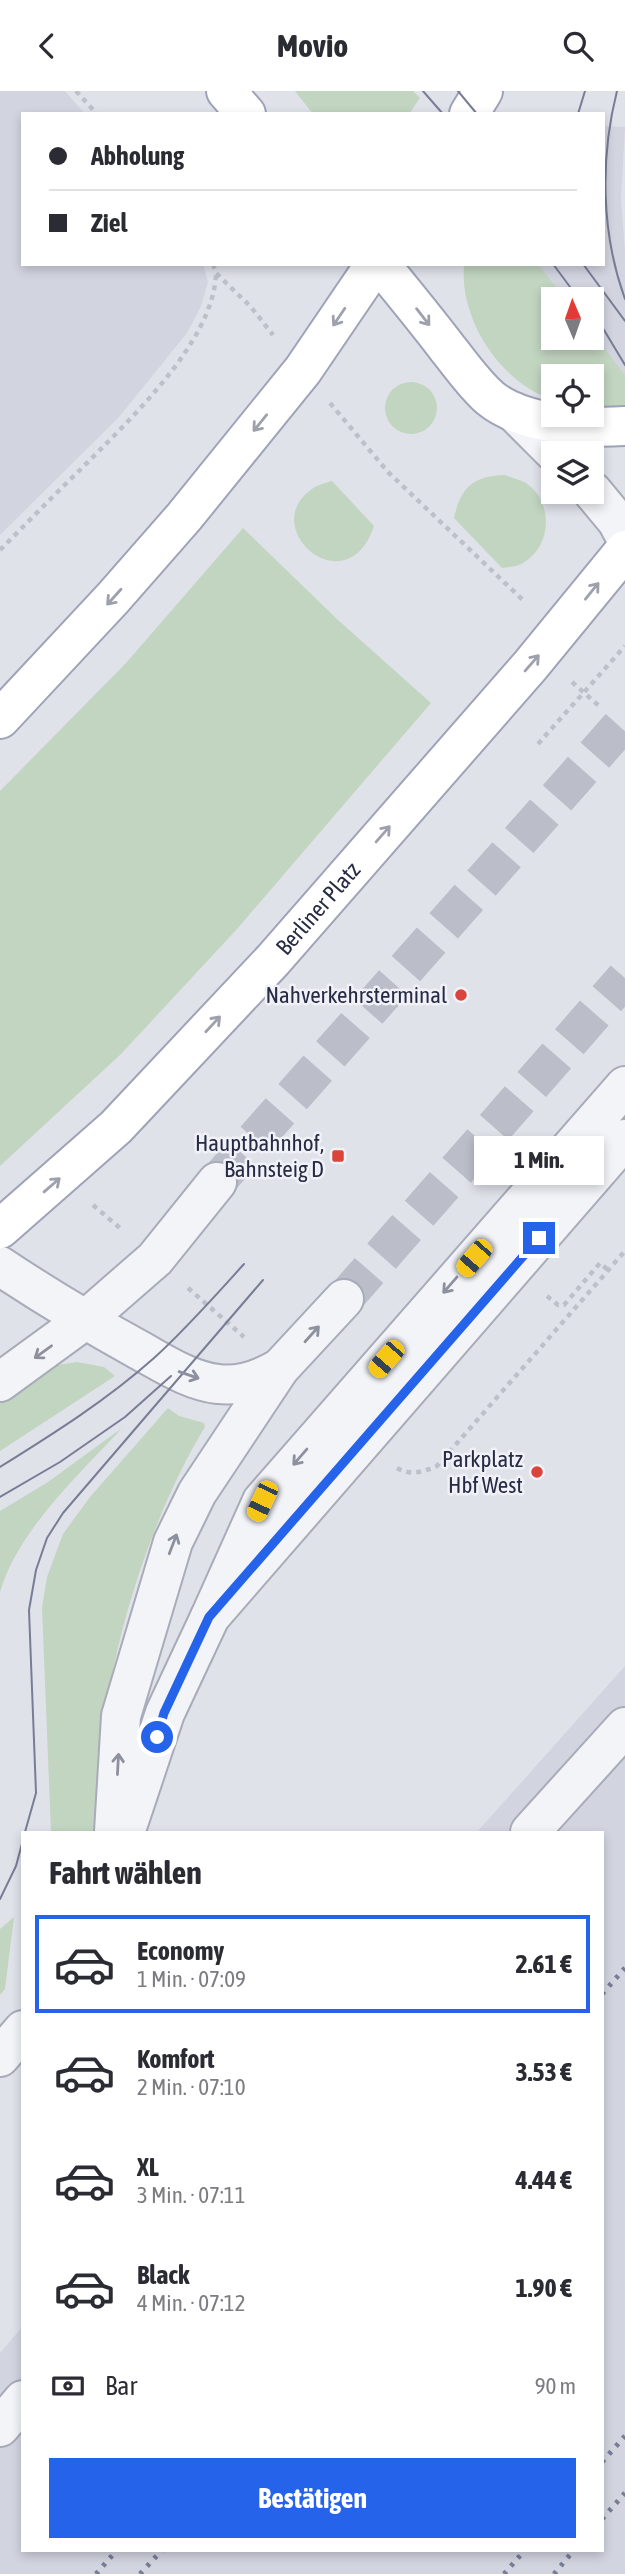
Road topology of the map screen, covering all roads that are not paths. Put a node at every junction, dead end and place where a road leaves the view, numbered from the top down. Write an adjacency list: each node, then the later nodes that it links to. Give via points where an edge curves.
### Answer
1 (226, 91): 3 (main road)
2 (483, 91): 4 (main road)
3 (244, 112)
4 (470, 112)
5 (377, 266): 13 (main road, one-way to 13, via 303,370 184,517)
6 (380, 266): 7 (main road, one-way to 7, via 490,399)
7 (514, 412): 8 (main road, via 559,423); 9 (lane)
8 (625, 426)
9 (543, 441)
10 (603, 504): 11 (lane)
11 (625, 536)
12 (625, 550): 17 (main road, Berliner Platz, one-way to 12, via 116,1127 274,960)
13 (0, 719)
14 (625, 1086): 25 (lane, one-way to 25, via 262,1501)
15 (625, 1139): 25 (lane)
16 (217, 1182): 18 (lane)
17 (0, 1229)
18 (155, 1259): 21 (lane); 22 (lane, via 140,1287 136,1311 140,1333)
19 (0, 1266): 21 (lane)
20 (344, 1299): 23 (lane, one-way to 20)
21 (85, 1320): 22 (lane); 24 (lane, one-way to 24)
22 (154, 1358): 23 (lane, one-way to 23, via 217,1384 239,1384)
23 (280, 1368): 27 (lane, one-way to 23, via 121,1716 173,1542 197,1493)
24 (0, 1382)
25 (209, 1617): 28 (lane, via 164,1713)
26 (625, 1727): 29 (lane)
27 (114, 1831)
28 (125, 1831)
29 (531, 1831)
30 (21, 2402): 31 (lane)
31 (0, 2427)

